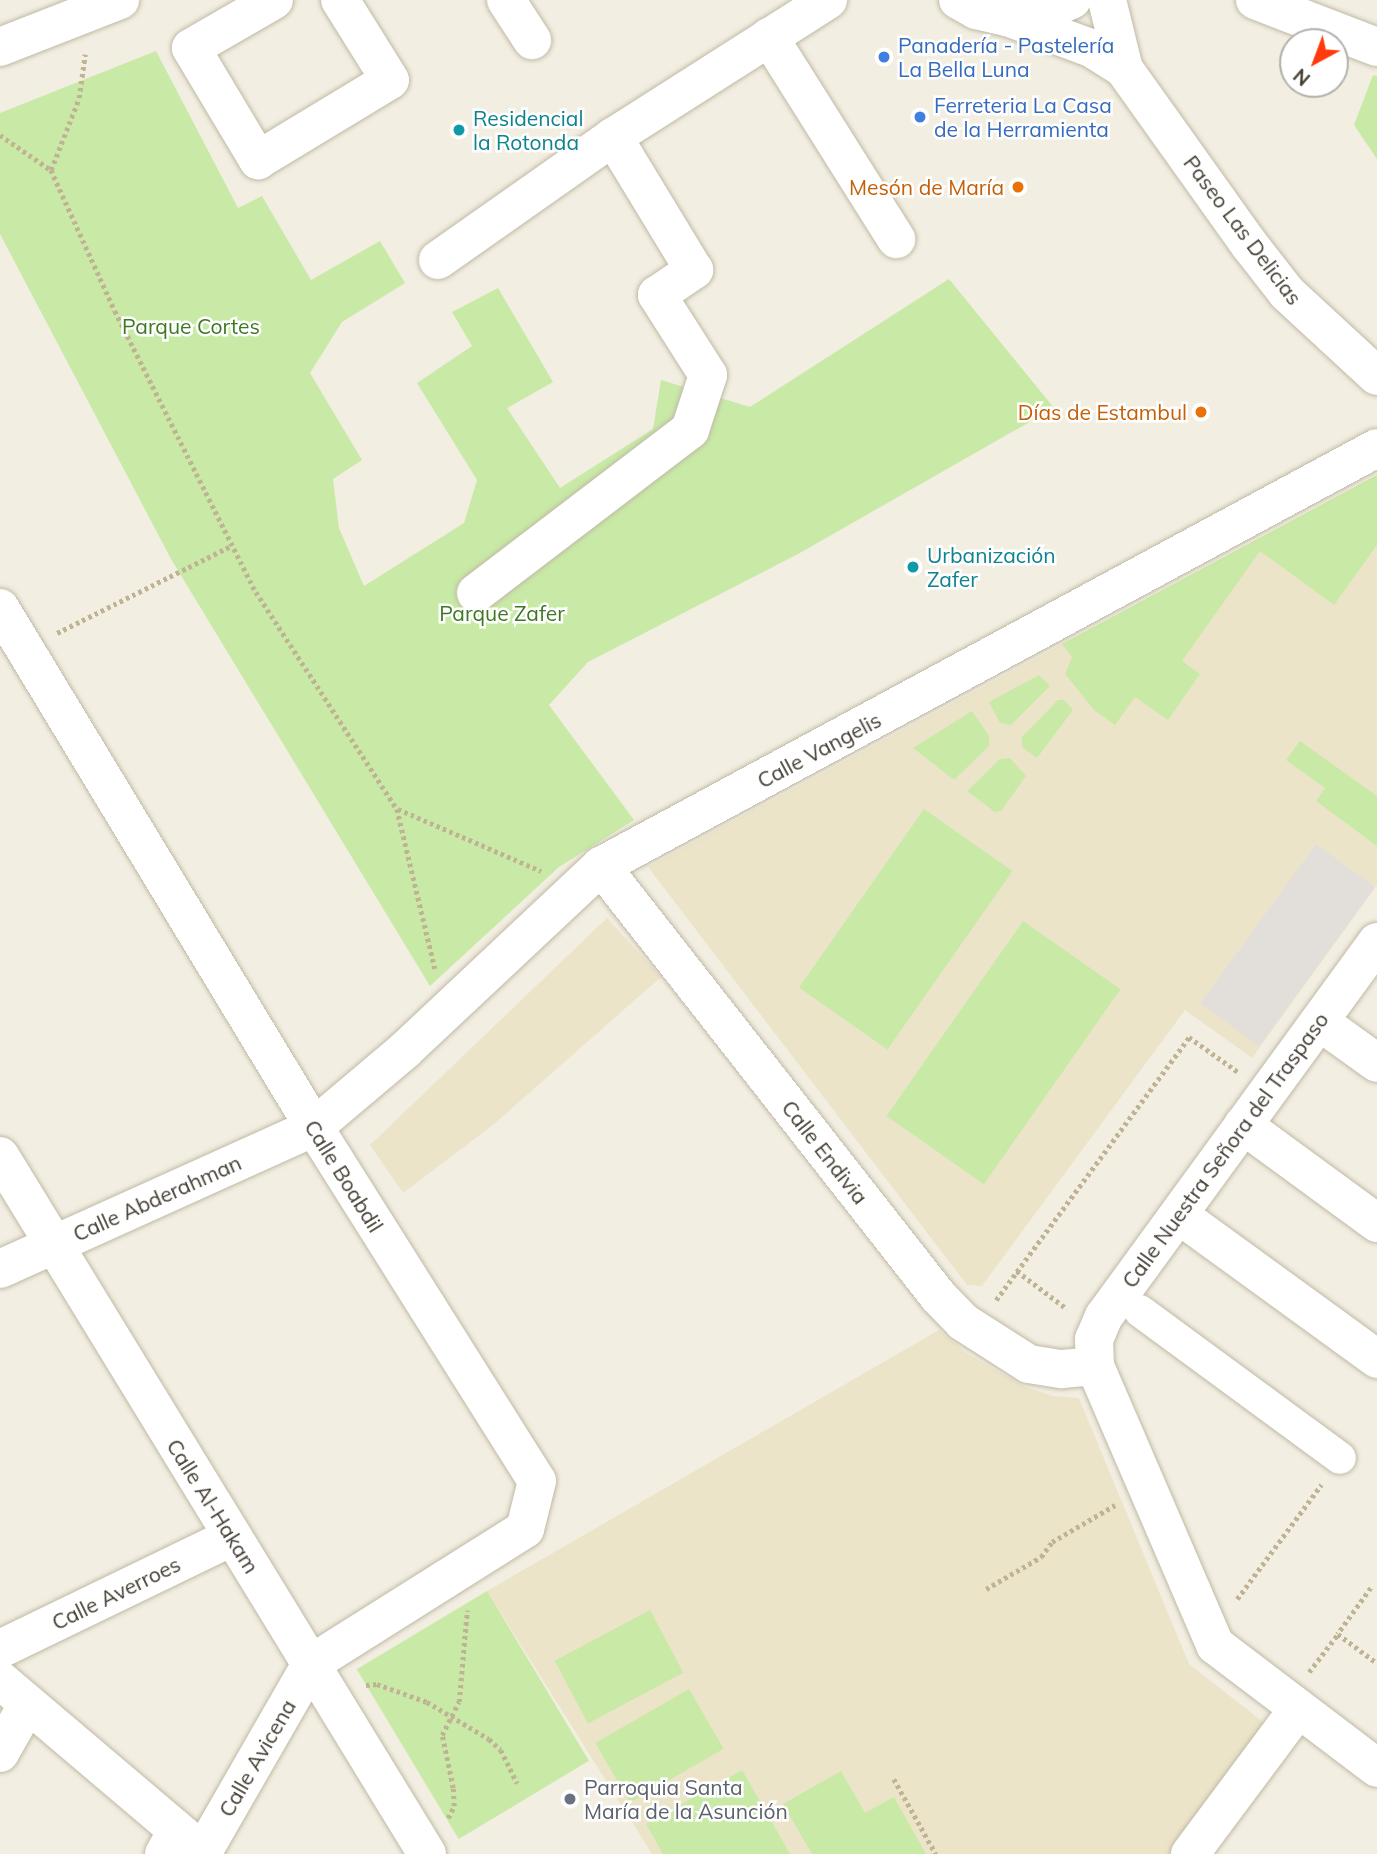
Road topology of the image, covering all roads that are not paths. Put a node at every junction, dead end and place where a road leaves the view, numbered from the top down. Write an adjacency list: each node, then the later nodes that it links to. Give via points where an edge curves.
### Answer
1 (274, 0): 2 (street, via 191,48 258,160 390,80)
2 (340, 0)
3 (506, 0): 12 (street)
4 (828, 0): 11 (street)
5 (958, 0): 10 (street, via 976,10)
6 (1072, 0): 10 (street, via 1040,14)
7 (1107, 0): 15 (street, Paseo Las Delicias)
8 (1261, 1): 14 (street)
9 (106, 7): 13 (street)
10 (1007, 17): 15 (street, Paseo Las Delicias, via 1091,48)
11 (769, 37): 16 (street); 17 (street)
12 (532, 40)
13 (0, 47)
14 (1377, 47)
15 (1125, 69): 19 (street, Paseo Las Delicias, via 1287,293)
16 (613, 137): 18 (street); 21 (street, via 694,270 657,295 708,375 690,430)
17 (896, 239)
18 (439, 260)
19 (1377, 376)
20 (1377, 448): 24 (street, Calle Vangelis)
21 (476, 593)
22 (0, 608): 23 (street, Calle Boabdil)
23 (11, 655): 29 (street, Calle Boabdil)
24 (590, 876): 29 (street, Calle Vangelis); 37 (street, Calle Endivia, via 963,1322 1029,1364 1062,1369)
25 (1377, 942): 26 (street, Calle Nuestra Señora del Traspaso)
26 (1320, 1022): 27 (street); 28 (street, Calle Nuestra Señora del Traspaso)
27 (1377, 1063)
28 (1243, 1125): 31 (street, Calle Nuestra Señora del Traspaso); 32 (street)
29 (314, 1127): 33 (street, Calle Abderahman); 41 (street, Calle Boabdil, via 537,1481 525,1529)
30 (0, 1156): 33 (street, Calle Al-Hakam)
31 (1179, 1215): 36 (street); 37 (street, Calle Nuestra Señora del Traspaso, via 1104,1316 1094,1339)
32 (1377, 1223)
33 (53, 1244): 34 (street, Calle Abderahman); 39 (street, Calle Al-Hakam)
34 (0, 1269)
35 (1140, 1311): 38 (street)
36 (1377, 1359)
37 (1095, 1366): 43 (street, via 1215,1645)
38 (1340, 1458)
39 (232, 1537): 40 (street, Calle Averroes); 41 (street, Calle Al-Hakam)
40 (0, 1649)
41 (311, 1664): 46 (street, Calle Avicena); 47 (street, Calle Al-Hakam)
42 (13, 1693): 44 (street); 46 (street)
43 (1298, 1709): 45 (street); 48 (street)
44 (0, 1753)
45 (1377, 1768)
46 (187, 1848)
47 (427, 1854)
48 (1190, 1854)

